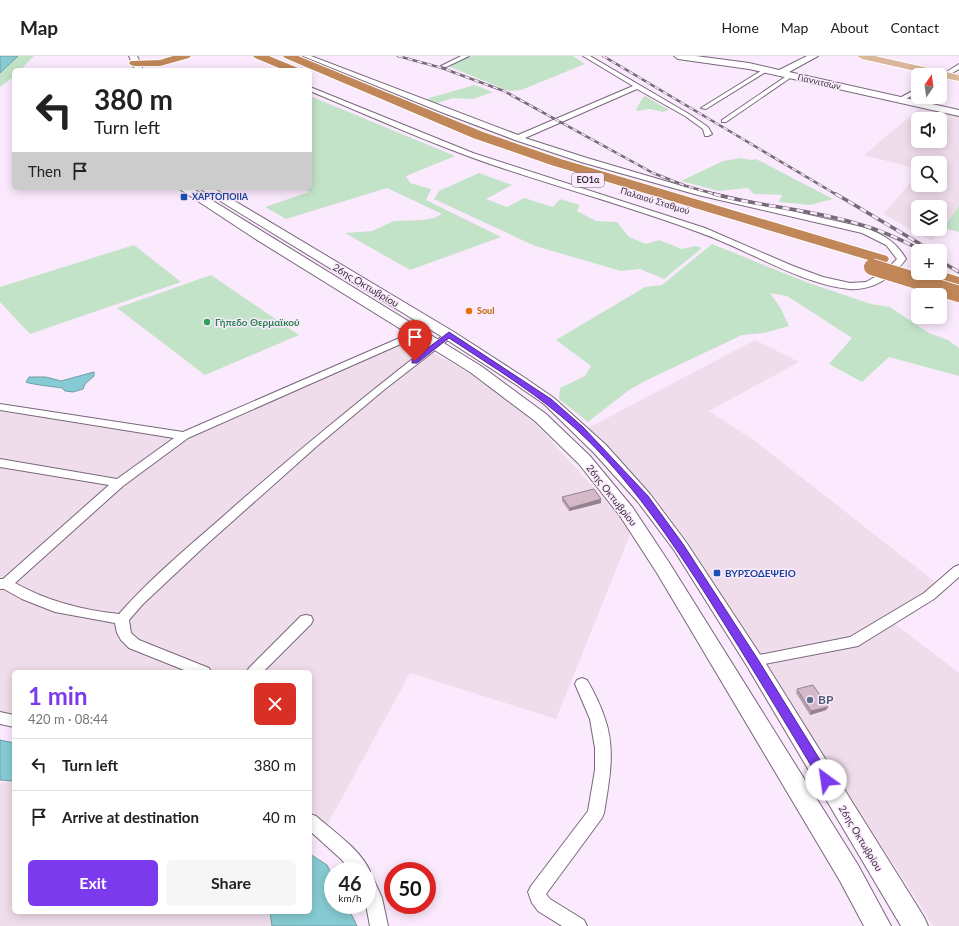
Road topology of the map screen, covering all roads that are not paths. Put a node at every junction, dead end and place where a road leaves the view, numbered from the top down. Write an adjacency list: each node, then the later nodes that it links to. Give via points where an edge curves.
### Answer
1 (124, 56): 12 (main road)
2 (185, 56): 12 (highway, via 160,63)
3 (259, 56): 16 (highway)
4 (289, 56): 39 (highway, Παλαιού Σταθμού / ΕΟ1α, via 478,135)
5 (306, 56): 36 (street)
6 (466, 56): 13 (street)
7 (586, 56): 28 (street)
8 (678, 56): 18 (main road, Γιαννιτσών)
9 (814, 56): 20 (main road)
10 (197, 57): 15 (highway)
11 (858, 57): 17 (main road); 19 (main road)
12 (134, 65)
13 (444, 66)
14 (959, 66): 21 (street)
15 (177, 68)
16 (289, 68)
17 (911, 69)
18 (766, 70): 20 (main road, Γιαννιτσών); 32 (street)
19 (911, 70)
20 (780, 73): 22 (main road, Γιαννιτσών)
21 (947, 73)
22 (790, 76): 31 (main road, Γιαννιτσών); 34 (street)
23 (947, 77): 26 (main road)
24 (312, 78): 39 (highway, Παλαιού Σταθμού / ΕΟ1α, via 446,132 544,166)
25 (947, 78): 27 (main road)
26 (959, 78)
27 (959, 82)
28 (636, 87): 35 (street, via 706,128); 36 (street)
29 (312, 90): 36 (street, via 433,140 703,230 806,275 841,285 855,286 879,281 902,258 899,252 882,238 859,229 678,188)
30 (911, 94): 31 (street)
31 (899, 100): 33 (main road, Γιαννιτσών)
32 (704, 108)
33 (959, 114)
34 (724, 121)
35 (708, 134)
36 (518, 138)
37 (187, 190): 44 (main road, 26ης Οκτωβρίου)
38 (208, 190): 45 (main road, 26ης Οκτωβρίου)
39 (876, 263): 40 (highway, Παλαιού Σταθμού / ΕΟ1α); 43 (highway, Παλαιού Σταθμού / ΕΟ1α, bridge)
40 (911, 269)
41 (947, 279): 42 (highway)
42 (959, 282)
43 (959, 294)
44 (418, 333): 45 (main road, 26ης Οκτωβρίου); 47 (street)
45 (443, 339): 52 (street, via 380,387 313,444 198,546); 54 (main road, 26ης Οκτωβρίου, via 549,401 580,428 644,498 680,546); 65 (main road, 26ης Οκτωβρίου, via 529,407 576,452 619,502 655,553 849,873)
46 (0, 407): 47 (street)
47 (184, 436): 49 (street)
48 (0, 463): 49 (street)
49 (119, 483): 51 (street)
50 (959, 570): 54 (street, via 929,596 853,642)
51 (3, 584): 52 (street, via 55,607 90,615)
52 (122, 618): 55 (street, via 123,634 134,644)
53 (306, 620): 56 (street)
54 (754, 661): 66 (main road, 26ης Οκτωβρίου)
55 (199, 670)
56 (256, 670)
57 (582, 684): 64 (street, via 598,718 602,748 603,770 596,813 538,892 538,897 544,905)
58 (0, 718): 59 (street)
59 (12, 721)
60 (312, 823): 61 (street)
61 (354, 862)
62 (376, 912): 63 (street)
63 (379, 926)
64 (578, 926)
65 (878, 926)
66 (915, 926)

